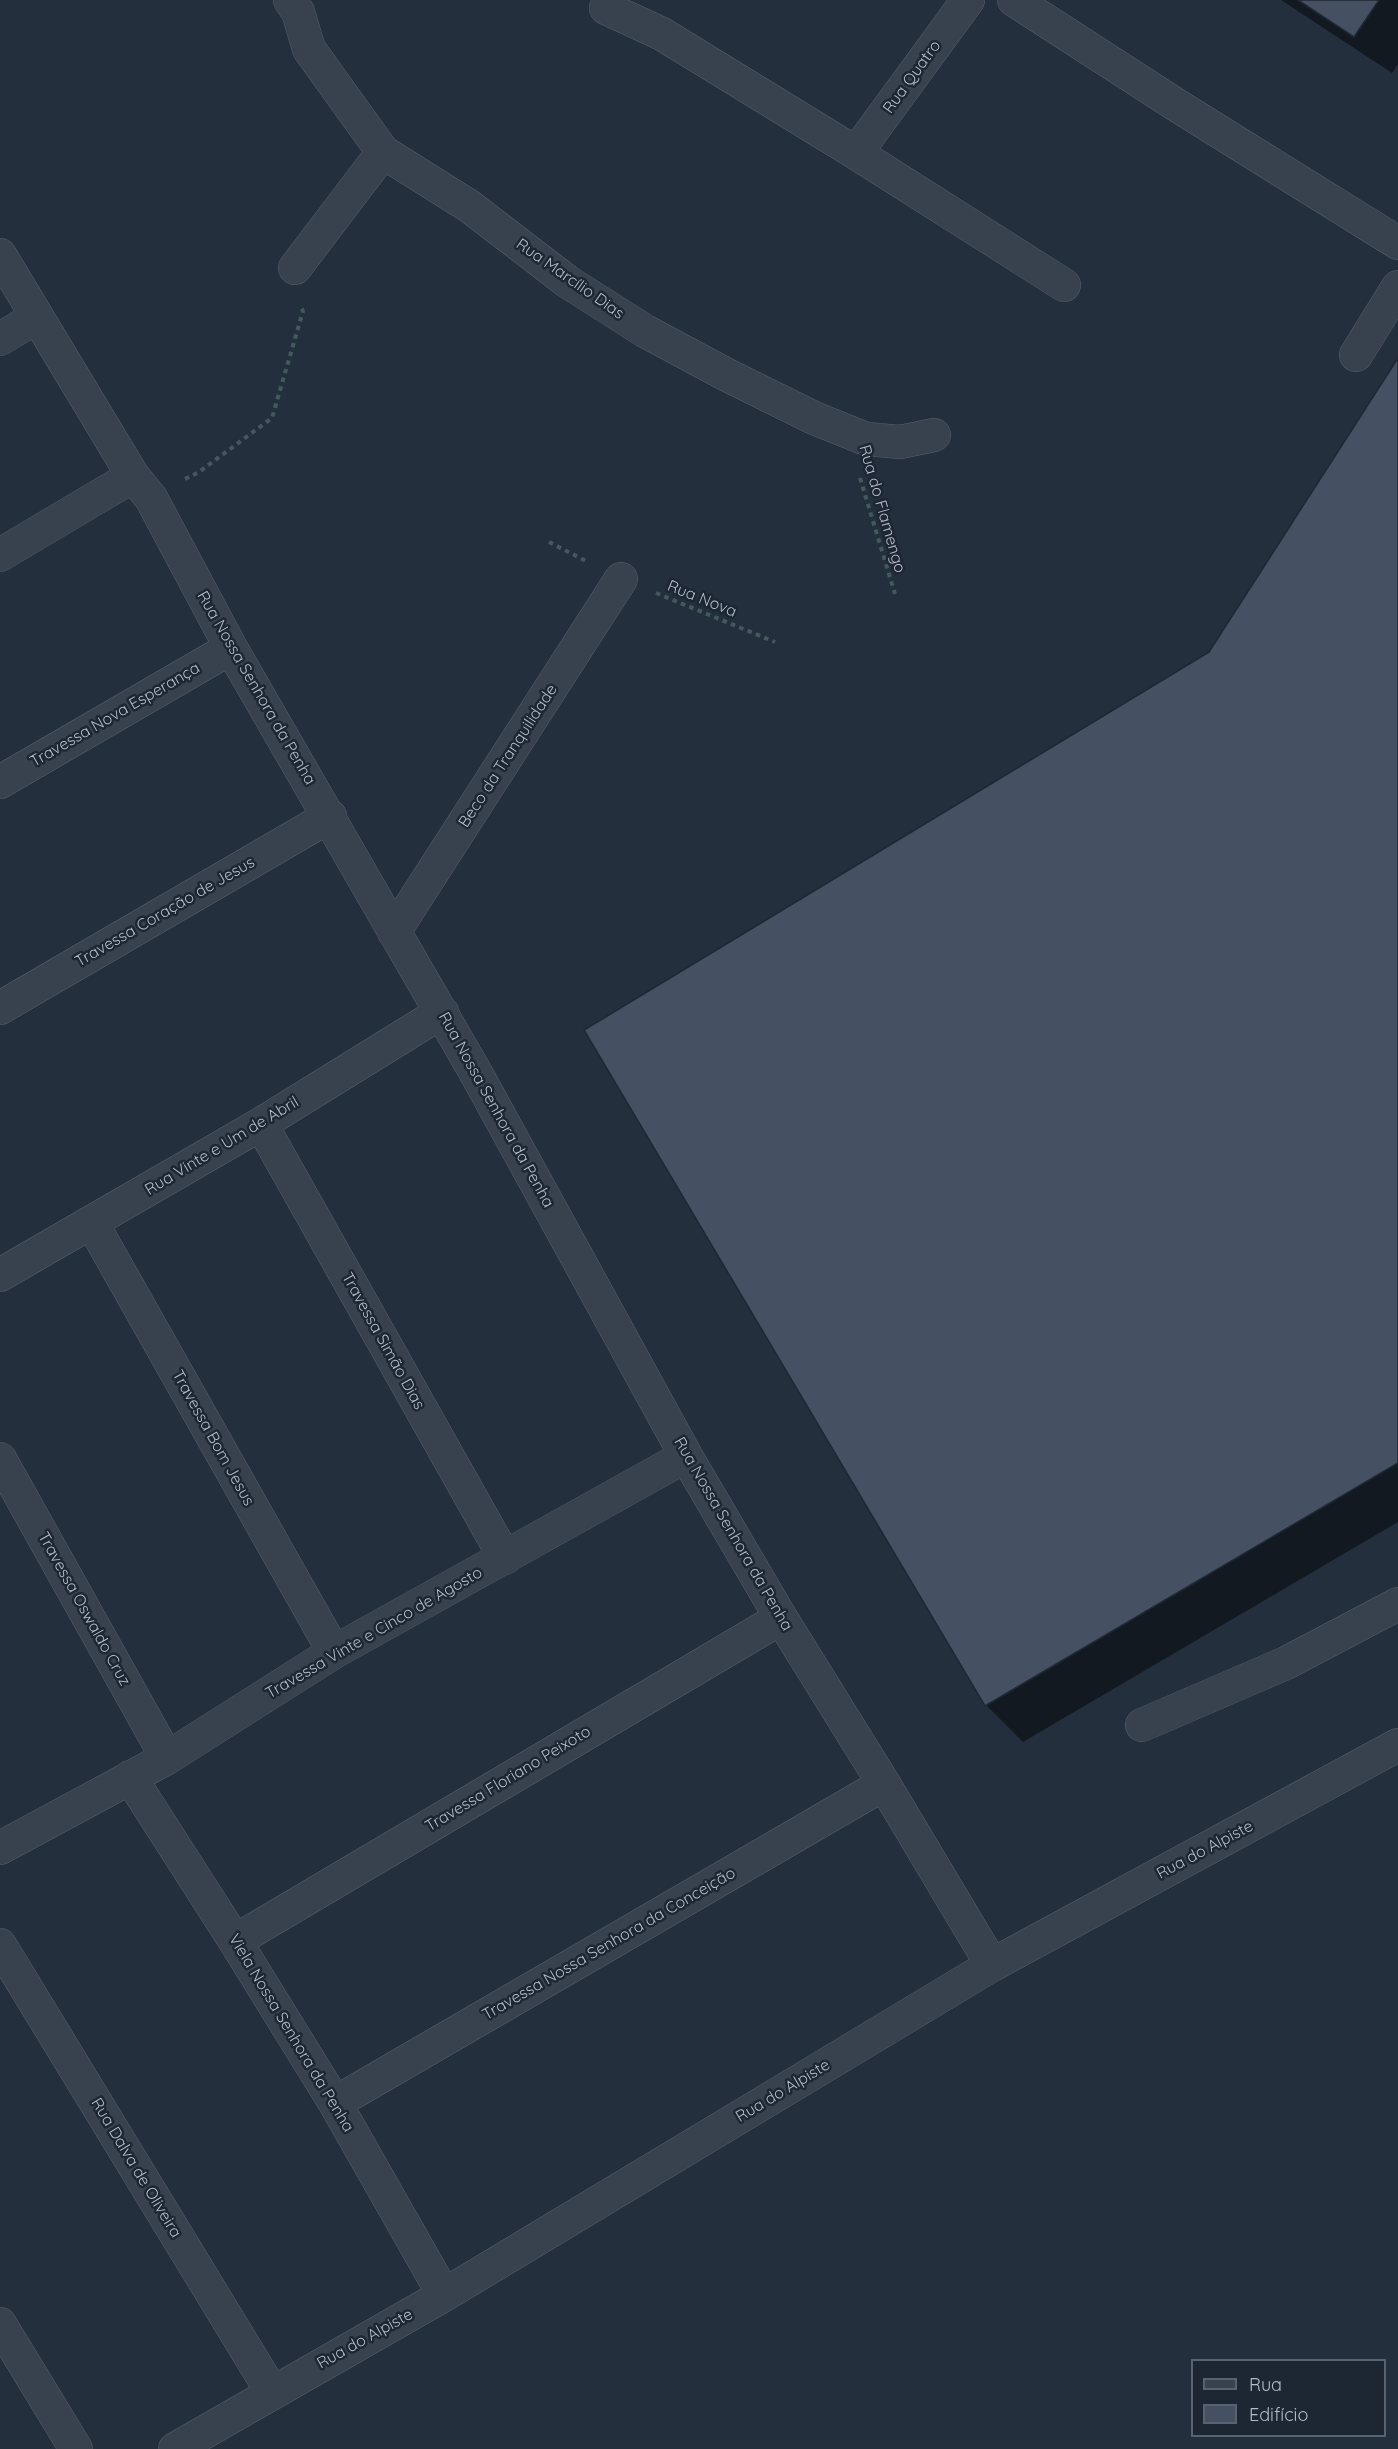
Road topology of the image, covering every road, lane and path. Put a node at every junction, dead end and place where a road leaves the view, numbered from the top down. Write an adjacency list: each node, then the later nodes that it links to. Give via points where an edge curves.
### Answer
1 (290, 0): 5 (street, Rua Marcílio Dias, via 298,12 309,49)
2 (968, 0): 6 (street, Rua Quatro)
3 (1014, 0): 7 (street)
4 (606, 8): 6 (street, via 662,34)
5 (383, 152): 9 (street); 15 (street, Rua Marcílio Dias, via 469,206 568,282 645,331 727,375)
6 (856, 153): 10 (street)
7 (1398, 243)
8 (0, 255): 12 (street, Rua Nossa Senhora da Penha)
9 (295, 268): 17 (path, via 289,291 303,311 272,418 199,472)
10 (1065, 285)
11 (1398, 287): 14 (street)
12 (37, 317): 13 (street); 17 (street, Rua Nossa Senhora da Penha)
13 (0, 339)
14 (1356, 355)
15 (847, 431): 16 (street, Rua Marcílio Dias, via 866,439 900,442); 20 (path, Rua do Flamengo)
16 (934, 435)
17 (142, 487): 18 (street); 22 (street, Rua Nossa Senhora da Penha)
18 (0, 555)
19 (621, 579): 21 (path, Rua Nova); 25 (street, Beco da Tranquilidade)
20 (895, 594)
21 (775, 642)
22 (231, 648): 23 (street, Travessa Nova Esperança); 24 (street, Rua Nossa Senhora da Penha)
23 (0, 782)
24 (330, 816): 25 (street, Rua Nossa Senhora da Penha); 26 (street, Travessa Coração de Jesus)
25 (394, 932): 27 (street, Rua Nossa Senhora da Penha)
26 (0, 1008)
27 (442, 1012): 28 (street, Rua Vinte e Um de Abril); 31 (street, Rua Nossa Senhora da Penha)
28 (261, 1124): 29 (street, Rua Vinte e Um de Abril); 33 (street, Travessa Simão Dias)
29 (92, 1223): 30 (street, Rua Vinte e Um de Abril); 36 (street, Travessa Bom Jesus)
30 (0, 1275)
31 (686, 1456): 33 (street, Travessa Vinte e Cinco de Agosto); 35 (street, Rua Nossa Senhora da Penha)
32 (0, 1459): 39 (street, Travessa Oswaldo Cruz)
33 (505, 1558): 36 (street, Travessa Vinte e Cinco de Agosto)
34 (1398, 1604): 37 (street, via 1286,1663)
35 (781, 1618): 41 (street, Rua Nossa Senhora da Penha); 43 (street, Travessa Floriano Peixoto)
36 (334, 1652): 39 (street, Travessa Vinte e Cinco de Agosto)
37 (1142, 1725)
38 (1398, 1745): 45 (street, Rua do Alpiste)
39 (167, 1758): 40 (street, Travessa Vinte e Cinco de Agosto)
40 (130, 1777): 42 (street, Travessa Vinte e Cinco de Agosto); 43 (street, Viela Nossa Senhora da Penha)
41 (884, 1784): 45 (street, Rua Nossa Senhora da Penha); 46 (street, Travessa Nossa Senhora da Conceição)
42 (0, 1848)
43 (235, 1941): 46 (street, Viela Nossa Senhora da Penha)
44 (1, 1949): 49 (street, Rua Dalva de Oliveira)
45 (992, 1965): 47 (street, Rua do Alpiste)
46 (335, 2103): 47 (street, Viela Nossa Senhora da Penha)
47 (444, 2295): 49 (street, Rua do Alpiste)
48 (0, 2324): 50 (street)
49 (272, 2392): 51 (street, Rua do Alpiste)
50 (76, 2449)
51 (176, 2449)

